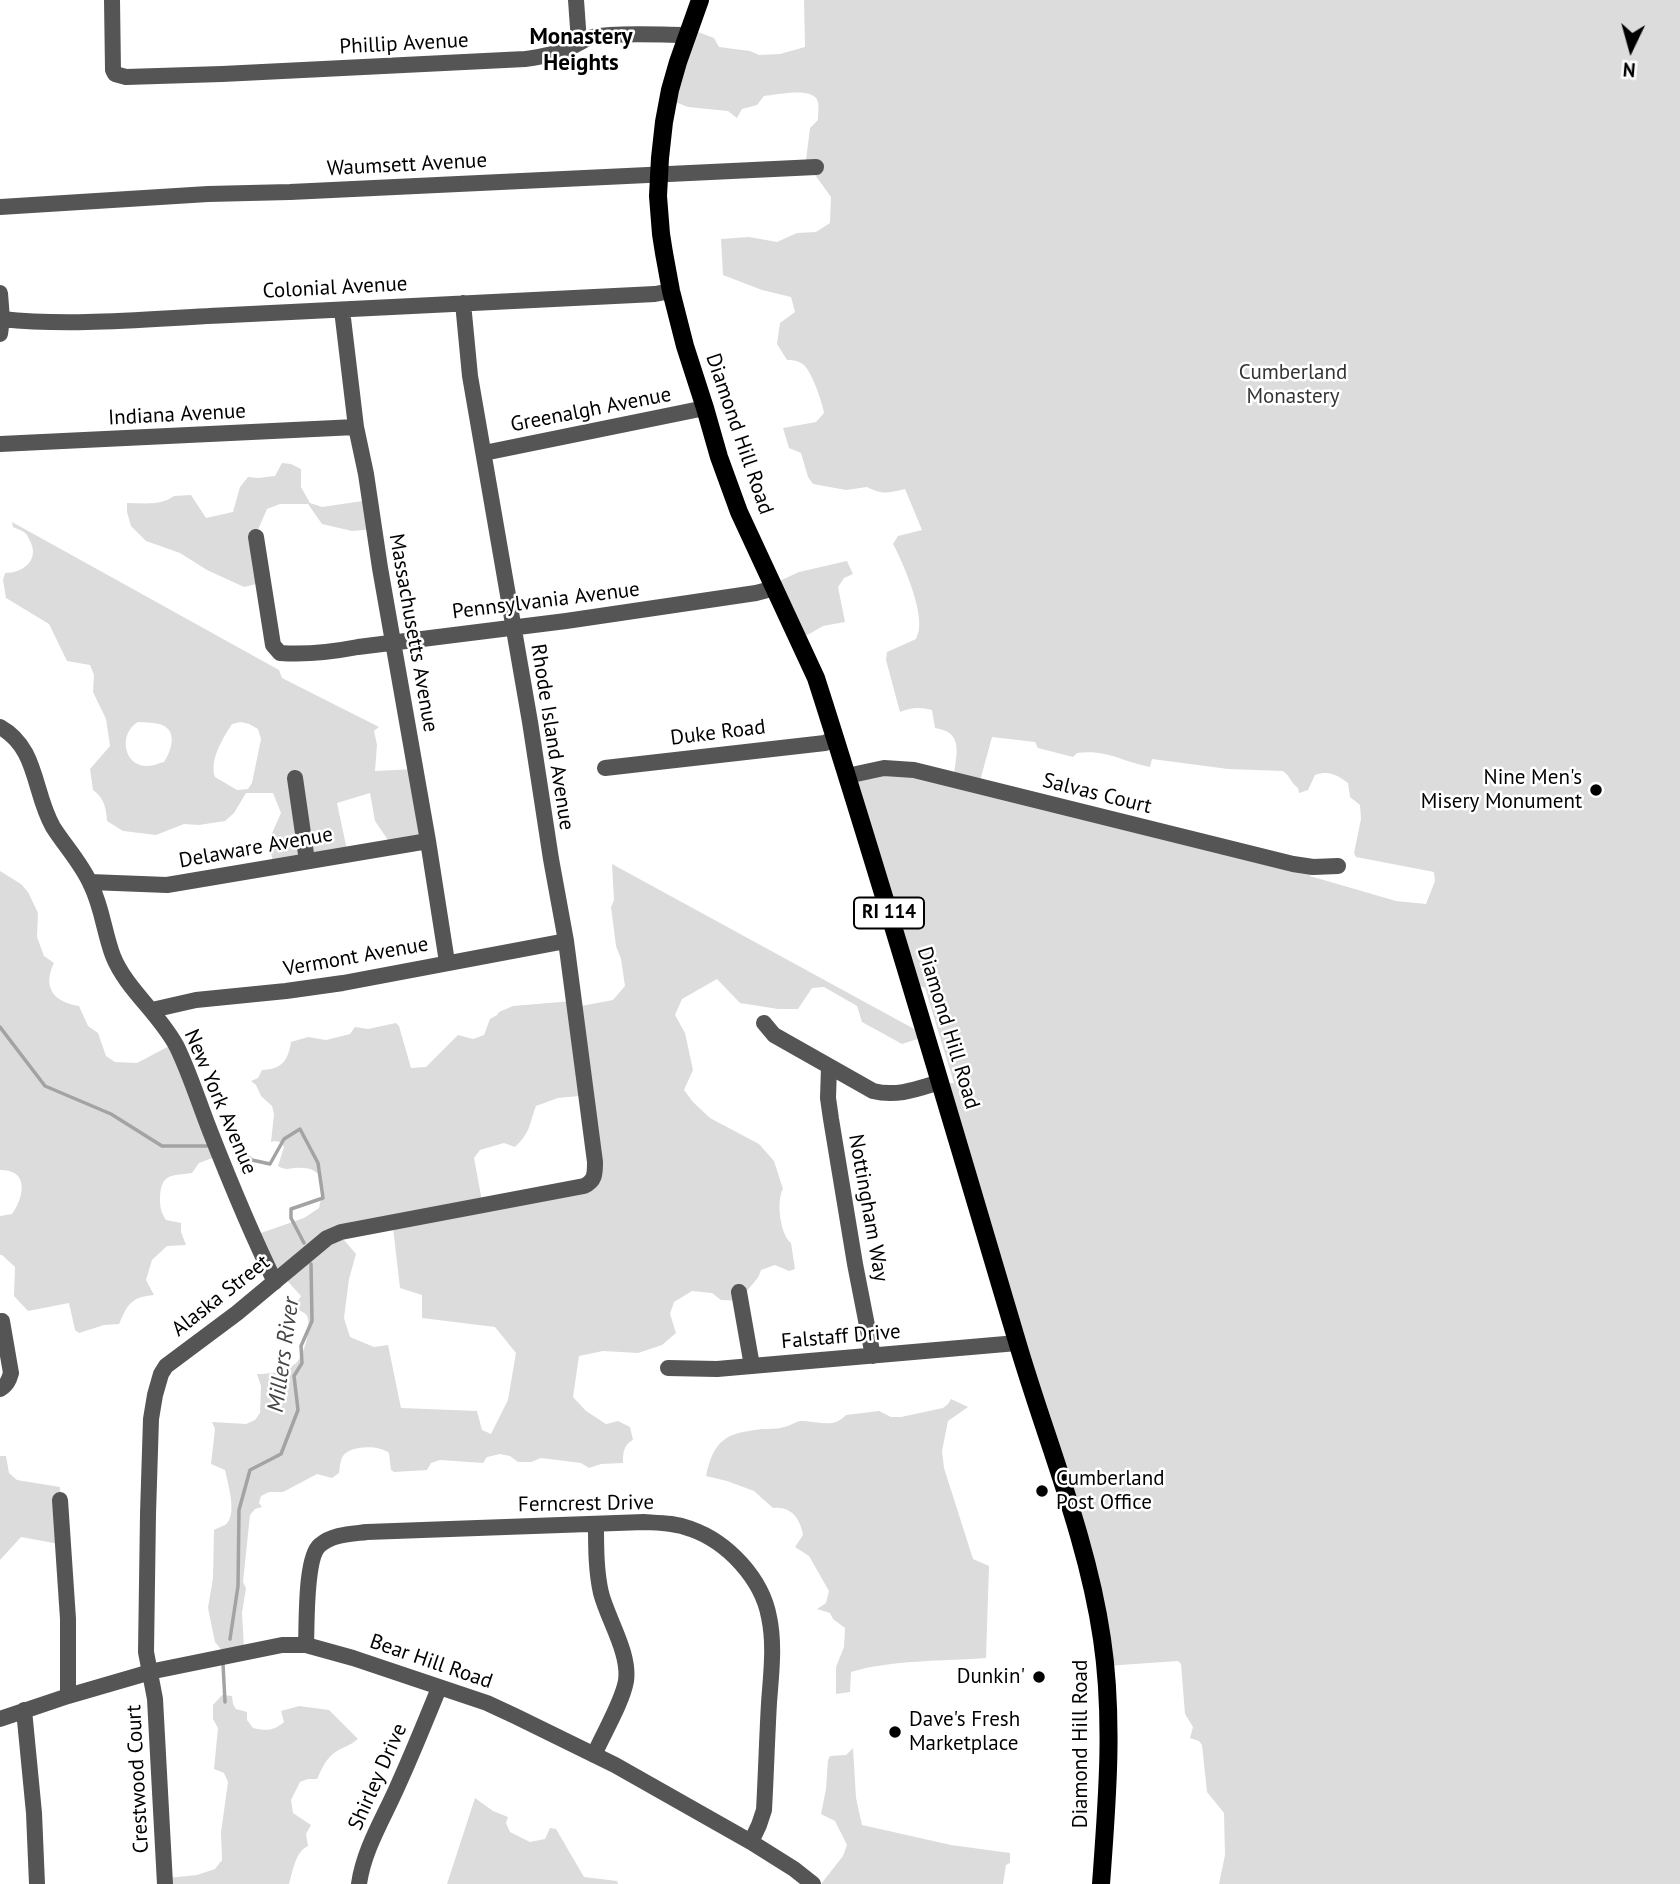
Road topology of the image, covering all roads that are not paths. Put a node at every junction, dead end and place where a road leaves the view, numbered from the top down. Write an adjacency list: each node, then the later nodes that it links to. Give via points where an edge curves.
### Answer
1 (113, 0): 5 (street, Phillip Avenue, via 113,70 120,76 525,59 545,57)
2 (576, 0): 5 (street)
3 (700, 0): 4 (main road, Diamond Hill Road / RI 114)
4 (686, 36): 5 (street, Phillip Avenue, via 601,36); 7 (main road, Diamond Hill Road / RI 114, via 670,90)
5 (579, 42)
6 (817, 167): 7 (street, Waumsett Avenue)
7 (659, 175): 8 (street, Waumsett Avenue); 9 (main road, Diamond Hill Road / RI 114, via 660,234)
8 (0, 207)
9 (671, 291): 11 (street, Colonial Avenue); 14 (main road, Diamond Hill Road / RI 114)
10 (0, 293): 13 (street)
11 (463, 303): 12 (street, Colonial Avenue); 17 (street, Rhode Island Avenue)
12 (342, 310): 13 (street, Colonial Avenue, via 20,321); 15 (street, Massachusetts Avenue)
13 (1, 327)
14 (705, 408): 17 (street, Greenalgh Avenue); 19 (main road, Diamond Hill Road / RI 114, via 736,503)
15 (356, 427): 16 (street, Indiana Avenue); 21 (street, Massachusetts Avenue)
16 (0, 444)
17 (484, 453): 20 (street, Rhode Island Avenue)
18 (256, 537): 21 (street, Pennsylvania Avenue, via 273,645 281,653 330,652)
19 (775, 588): 20 (street, Pennsylvania Avenue); 23 (main road, Diamond Hill Road / RI 114, via 816,678)
20 (513, 627): 21 (street, Pennsylvania Avenue); 31 (street, Rhode Island Avenue)
21 (394, 642): 27 (street, Massachusetts Avenue)
22 (0, 727): 30 (street, New York Avenue, via 24,748 40,799)
23 (835, 737): 24 (street, Duke Road, via 825,743); 25 (main road, Diamond Hill Road / RI 114)
24 (605, 768)
25 (847, 776): 29 (street, Salvas Court, via 884,768 914,770 1293,864); 36 (main road, Diamond Hill Road / RI 114)
26 (295, 778): 28 (street)
27 (428, 841): 28 (street, Delaware Avenue); 32 (street, Massachusetts Avenue)
28 (307, 861): 30 (street, Delaware Avenue, via 167,885)
29 (1338, 866)
30 (90, 882): 33 (street, New York Avenue, via 120,970)
31 (566, 941): 32 (street, Vermont Avenue); 37 (street, Rhode Island Avenue)
32 (447, 962): 33 (street, Vermont Avenue, via 343,983 196,1000)
33 (152, 1010): 38 (street, New York Avenue, via 187,1069)
34 (764, 1023): 35 (street, via 774,1035)
35 (829, 1067): 36 (street, via 886,1094); 42 (street, Nottingham Way, via 831,1119)
36 (940, 1082): 41 (main road, Diamond Hill Road / RI 114)
37 (594, 1178): 38 (street, Alaska Street, via 584,1186 341,1232 327,1238)
38 (275, 1282): 49 (street, Alaska Street, via 161,1374 151,1419 149,1473 146,1652)
39 (739, 1292): 43 (street)
40 (2, 1321): 45 (street, via 11,1373)
41 (1017, 1343): 42 (street, Falstaff Drive); 60 (main road, Diamond Hill Road / RI 114, via 1080,1541 1103,1641 1108,1714)
42 (873, 1356): 43 (street, Falstaff Drive)
43 (752, 1366): 44 (street, Falstaff Drive)
44 (668, 1368)
45 (0, 1390)
46 (60, 1500): 51 (street)
47 (596, 1524): 48 (street, Ferncrest Drive, via 367,1532 333,1538 317,1546 313,1555); 54 (street, via 599,1581 623,1653 626,1681); 55 (street, Ferncrest Drive, via 675,1524 703,1533 742,1565 763,1597 772,1646 764,1810)
48 (306, 1645): 49 (street, Bear Hill Road, via 282,1645); 50 (street, Bear Hill Road)
49 (150, 1672): 51 (street, Bear Hill Road); 57 (street, Crestwood Court)
50 (439, 1688): 54 (street, Bear Hill Road, via 487,1703); 58 (street, Shirley Drive, via 367,1853)
51 (68, 1696): 52 (street, Bear Hill Road)
52 (24, 1710): 53 (street, Bear Hill Road); 56 (street)
53 (0, 1719)
54 (594, 1755): 55 (street, Bear Hill Road)
55 (751, 1842): 59 (street, Bear Hill Road)
56 (37, 1884)
57 (165, 1884)
58 (359, 1884)
59 (813, 1884)
60 (1101, 1884)

